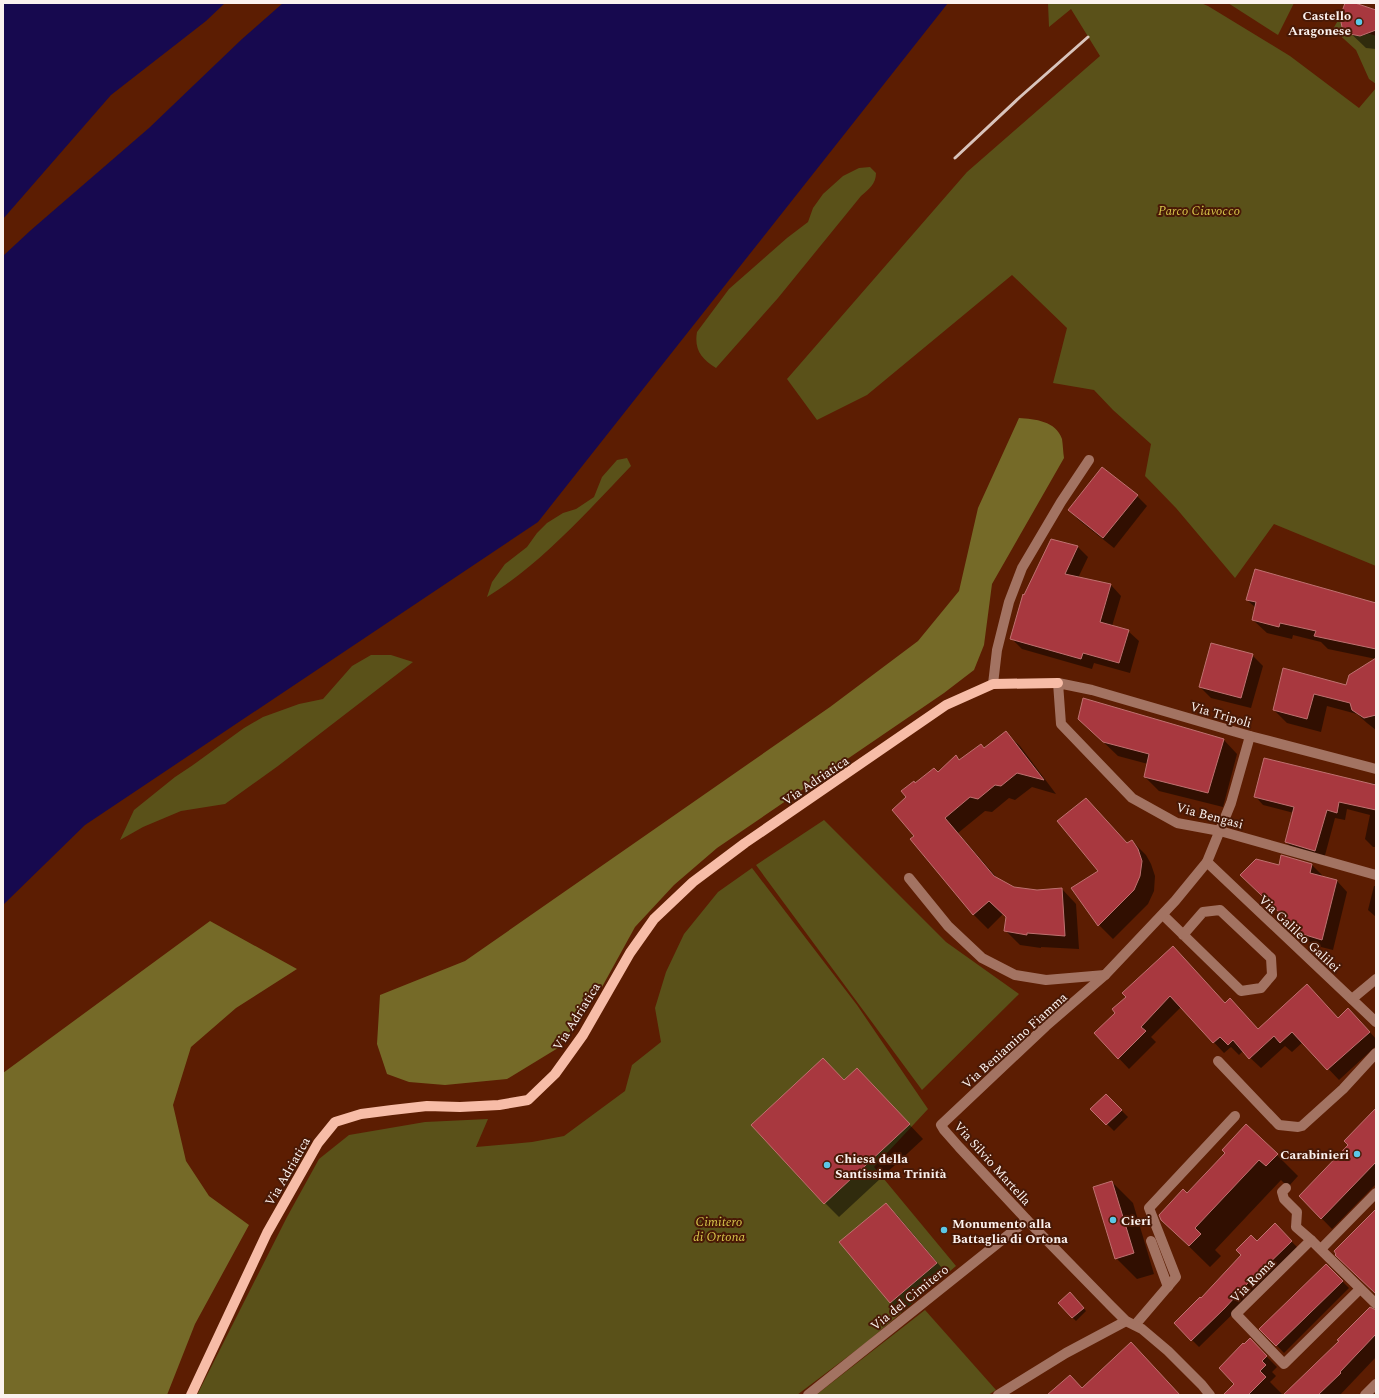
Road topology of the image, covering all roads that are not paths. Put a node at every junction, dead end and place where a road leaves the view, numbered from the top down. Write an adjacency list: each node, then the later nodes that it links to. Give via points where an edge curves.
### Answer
1 (1089, 460): 3 (street, via 1022,568 1009,602 998,643)
2 (1058, 683): 3 (main road, Via Adriatica); 4 (street, Via Tripoli, via 1092,690); 6 (street, Via Bengasi, via 1061,724 1132,798 1177,823)
3 (993, 684): 31 (main road, Via Adriatica, via 946,705 746,843 694,882 654,919 630,952 583,1035 555,1074 528,1100 499,1105 427,1106 380,1111 335,1122 318,1143 267,1232)
4 (1250, 736): 5 (street, Via Tripoli); 6 (street, Via Beniamino Fiamma, via 1231,804)
5 (1376, 769)
6 (1220, 831): 7 (street, Via Beniamino Fiamma); 8 (street, Via Bengasi)
7 (1207, 862): 10 (street, Via Beniamino Fiamma); 14 (street, Via Galileo Galilei)
8 (1376, 875)
9 (909, 878): 12 (street, Via Beniamino Fiamma, via 948,926 982,958 1016,975 1046,980)
10 (1163, 914): 11 (street); 12 (street, Via Beniamino Fiamma)
11 (1183, 935): 11 (street, via 1240,990 1260,988 1272,975 1271,958 1220,910 1204,912)
12 (1105, 975): 19 (street, Via Beniamino Fiamma, via 1046,1026)
13 (1376, 979): 14 (street)
14 (1352, 999): 15 (street, Via Galileo Galilei)
15 (1376, 1022)
16 (1376, 1053): 17 (street, via 1343,1089 1302,1126 1279,1124)
17 (1218, 1061)
18 (1235, 1116): 26 (street, via 1149,1208 1176,1277)
19 (941, 1125): 22 (street, Via Silvio Martella)
20 (1286, 1188): 23 (street, via 1282,1192 1284,1199 1297,1212 1296,1227)
21 (1376, 1193): 25 (street)
22 (1026, 1220): 29 (street, Via Silvio Martella); 32 (street, Via del Cimitero)
23 (1311, 1240): 25 (street); 27 (street, Via Roma, via 1236,1314 1284,1364)
24 (1151, 1241): 26 (street)
25 (1321, 1250): 27 (street)
26 (1168, 1286): 29 (street)
27 (1360, 1289): 28 (street)
28 (1376, 1304)
29 (1131, 1323): 33 (street, via 1066,1353); 34 (street, Via Silvio Martella, via 1168,1351)
30 (1376, 1384): 35 (street)
31 (191, 1395)
32 (808, 1395)
33 (998, 1395)
34 (1210, 1395)
35 (1365, 1395)

